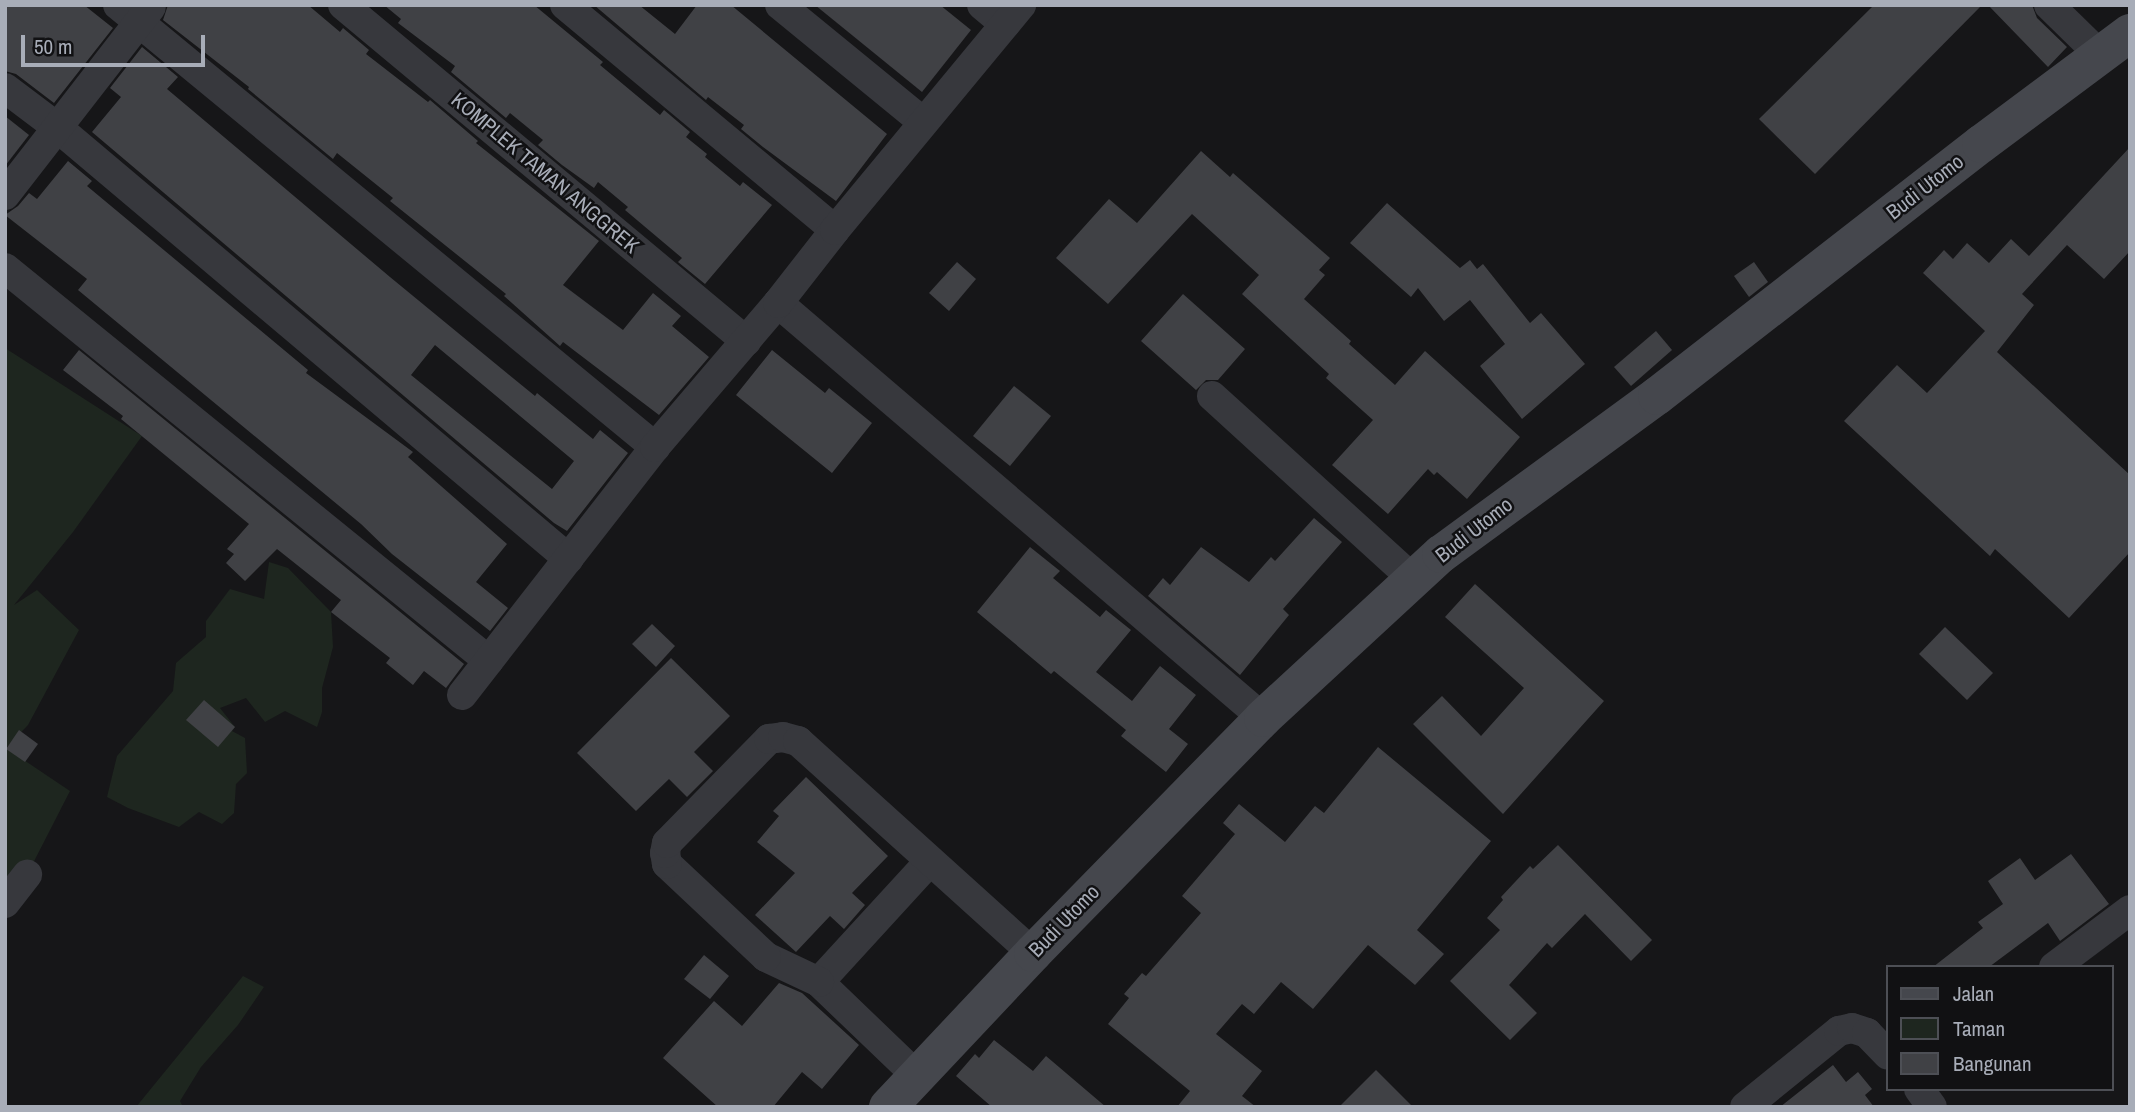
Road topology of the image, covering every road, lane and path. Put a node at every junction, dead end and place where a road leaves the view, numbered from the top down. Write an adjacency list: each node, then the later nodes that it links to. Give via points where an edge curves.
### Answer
1 (343, 5): 16 (street, KOMPLEK TAMAN ANGGREK)
2 (565, 5): 13 (street)
3 (780, 5): 10 (street)
4 (982, 5): 7 (street)
5 (2049, 5): 8 (street)
6 (137, 11): 11 (street); 18 (street)
7 (1013, 15): 10 (street)
8 (2115, 44): 20 (street, Budi Utomo)
9 (5, 88): 11 (street)
10 (923, 122): 13 (street)
11 (58, 128): 12 (street); 19 (street)
12 (5, 195)
13 (835, 230): 15 (street)
14 (5, 268): 21 (street)
15 (778, 303): 16 (street); 23 (street)
16 (746, 341): 18 (street)
17 (1212, 396): 20 (street)
18 (655, 447): 19 (street)
19 (569, 559): 21 (street)
20 (1413, 579): 23 (street, Budi Utomo)
21 (489, 661): 22 (street)
22 (462, 695)
23 (1263, 718): 28 (street, Budi Utomo)
24 (930, 861): 28 (street); 30 (street); 30 (street, via 798,741 783,737 769,739 667,843 667,864 766,957)
25 (27, 875): 26 (street)
26 (5, 903)
27 (2130, 910): 29 (street)
28 (1033, 953): 33 (street, Budi Utomo)
29 (2057, 965)
30 (819, 982): 33 (street)
31 (1886, 1053): 34 (street, via 1867,1033 1852,1028 1839,1031)
32 (1920, 1091): 35 (street)
33 (905, 1097)
34 (1745, 1107)
35 (1932, 1107)

